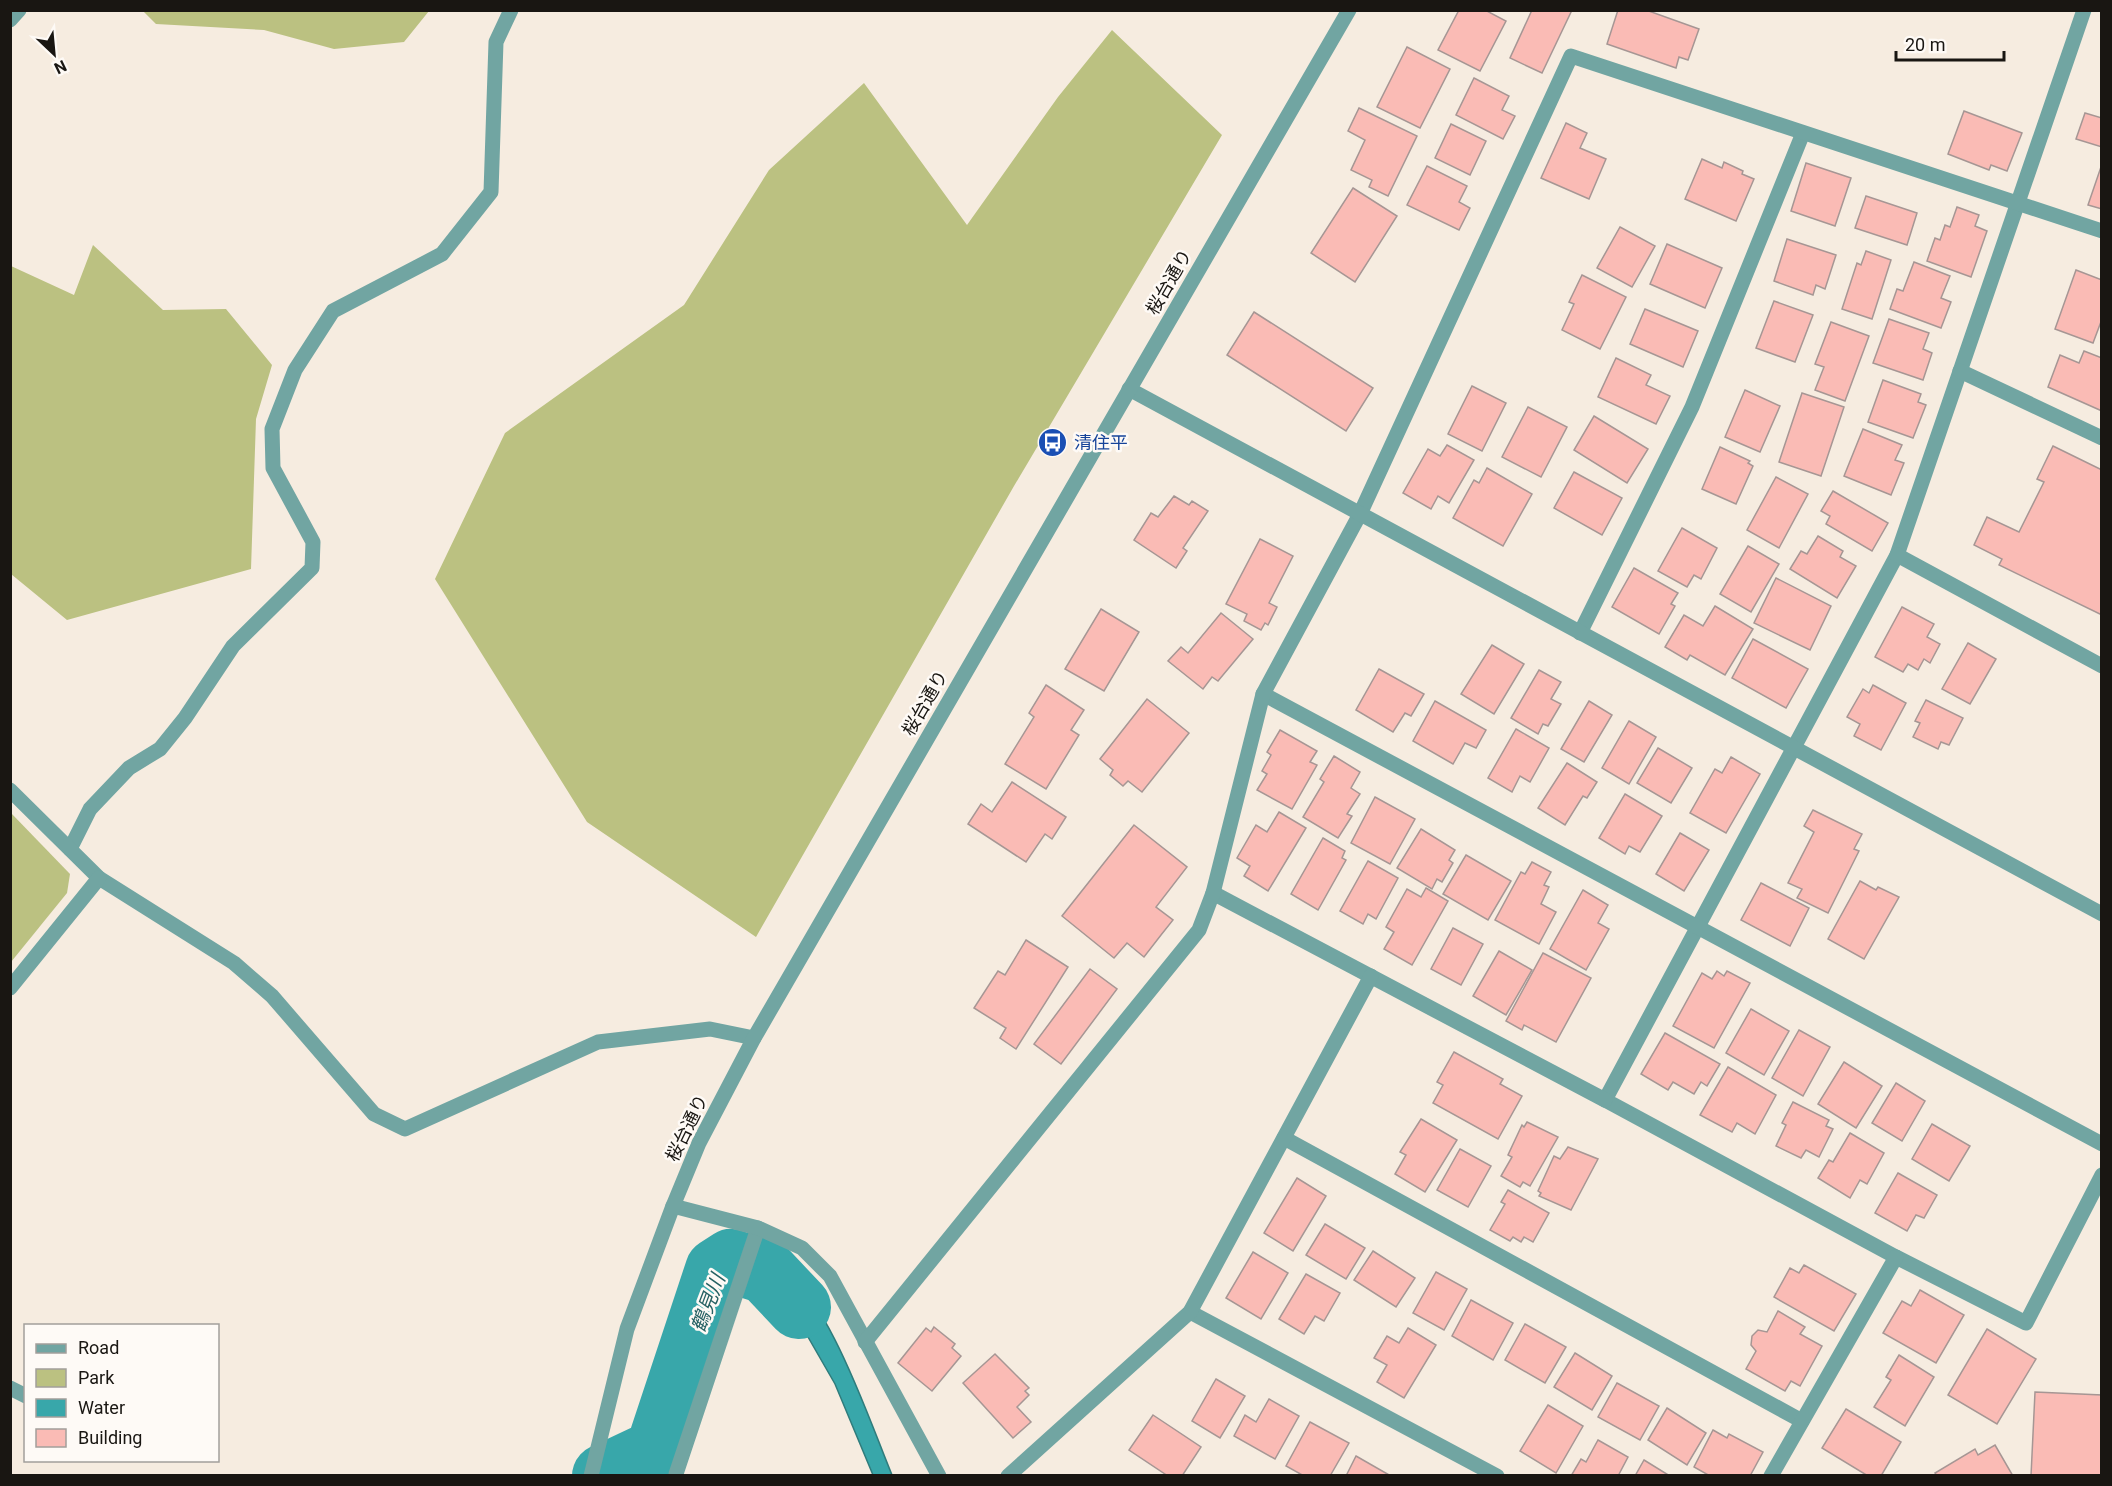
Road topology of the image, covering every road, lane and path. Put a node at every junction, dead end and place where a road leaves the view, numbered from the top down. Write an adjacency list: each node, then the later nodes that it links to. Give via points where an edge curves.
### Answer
1 (19, 10): 5 (street)
2 (511, 10): 19 (street, via 496,42 491,192 442,254 333,311 295,370 272,429 273,468 313,542 312,568 233,646 160,749 129,768 90,808)
3 (1349, 10): 10 (street, 桜台通り)
4 (2085, 10): 7 (street)
5 (10, 20)
6 (1803, 133): 7 (street); 12 (street, via 1571,56); 14 (street, via 1692,407)
7 (2018, 203): 8 (street); 9 (street)
8 (2102, 231)
9 (1960, 371): 11 (street); 13 (street)
10 (1129, 389): 12 (street); 26 (street, 桜台通り)
11 (2102, 438)
12 (1360, 514): 14 (street); 16 (street)
13 (1898, 555): 15 (street); 17 (street)
14 (1580, 633): 17 (street)
15 (2102, 666)
16 (1263, 694): 21 (street); 23 (street)
17 (1794, 748): 22 (street); 23 (street)
18 (10, 790): 19 (street)
19 (70, 849): 20 (street)
20 (99, 878): 25 (street); 26 (street, via 234,963 272,996 374,1114 405,1129 598,1042 710,1029)
21 (1213, 893): 24 (street); 35 (street, via 1199,930)
22 (2102, 914)
23 (1697, 928): 27 (street); 29 (street)
24 (1371, 976): 27 (street); 28 (street)
25 (10, 988)
26 (754, 1038): 31 (street, 桜台通り, via 699,1143)
27 (1605, 1100): 33 (street)
28 (1284, 1138): 34 (street); 38 (street)
29 (2102, 1144)
30 (2102, 1175): 33 (street, via 2026,1323)
31 (673, 1206): 32 (street); 40 (street, 桜台通り, via 627,1329)
32 (758, 1228): 35 (street, via 802,1248 830,1276); 39 (street)
33 (1896, 1257): 38 (street)
34 (1190, 1312): 42 (street); 43 (street)
35 (865, 1342): 41 (street)
36 (10, 1389): 37 (street)
37 (24, 1395)
38 (1802, 1421): 44 (street)
39 (676, 1475)
40 (591, 1476)
41 (939, 1476)
42 (1008, 1476)
43 (1497, 1476)
44 (1771, 1476)

